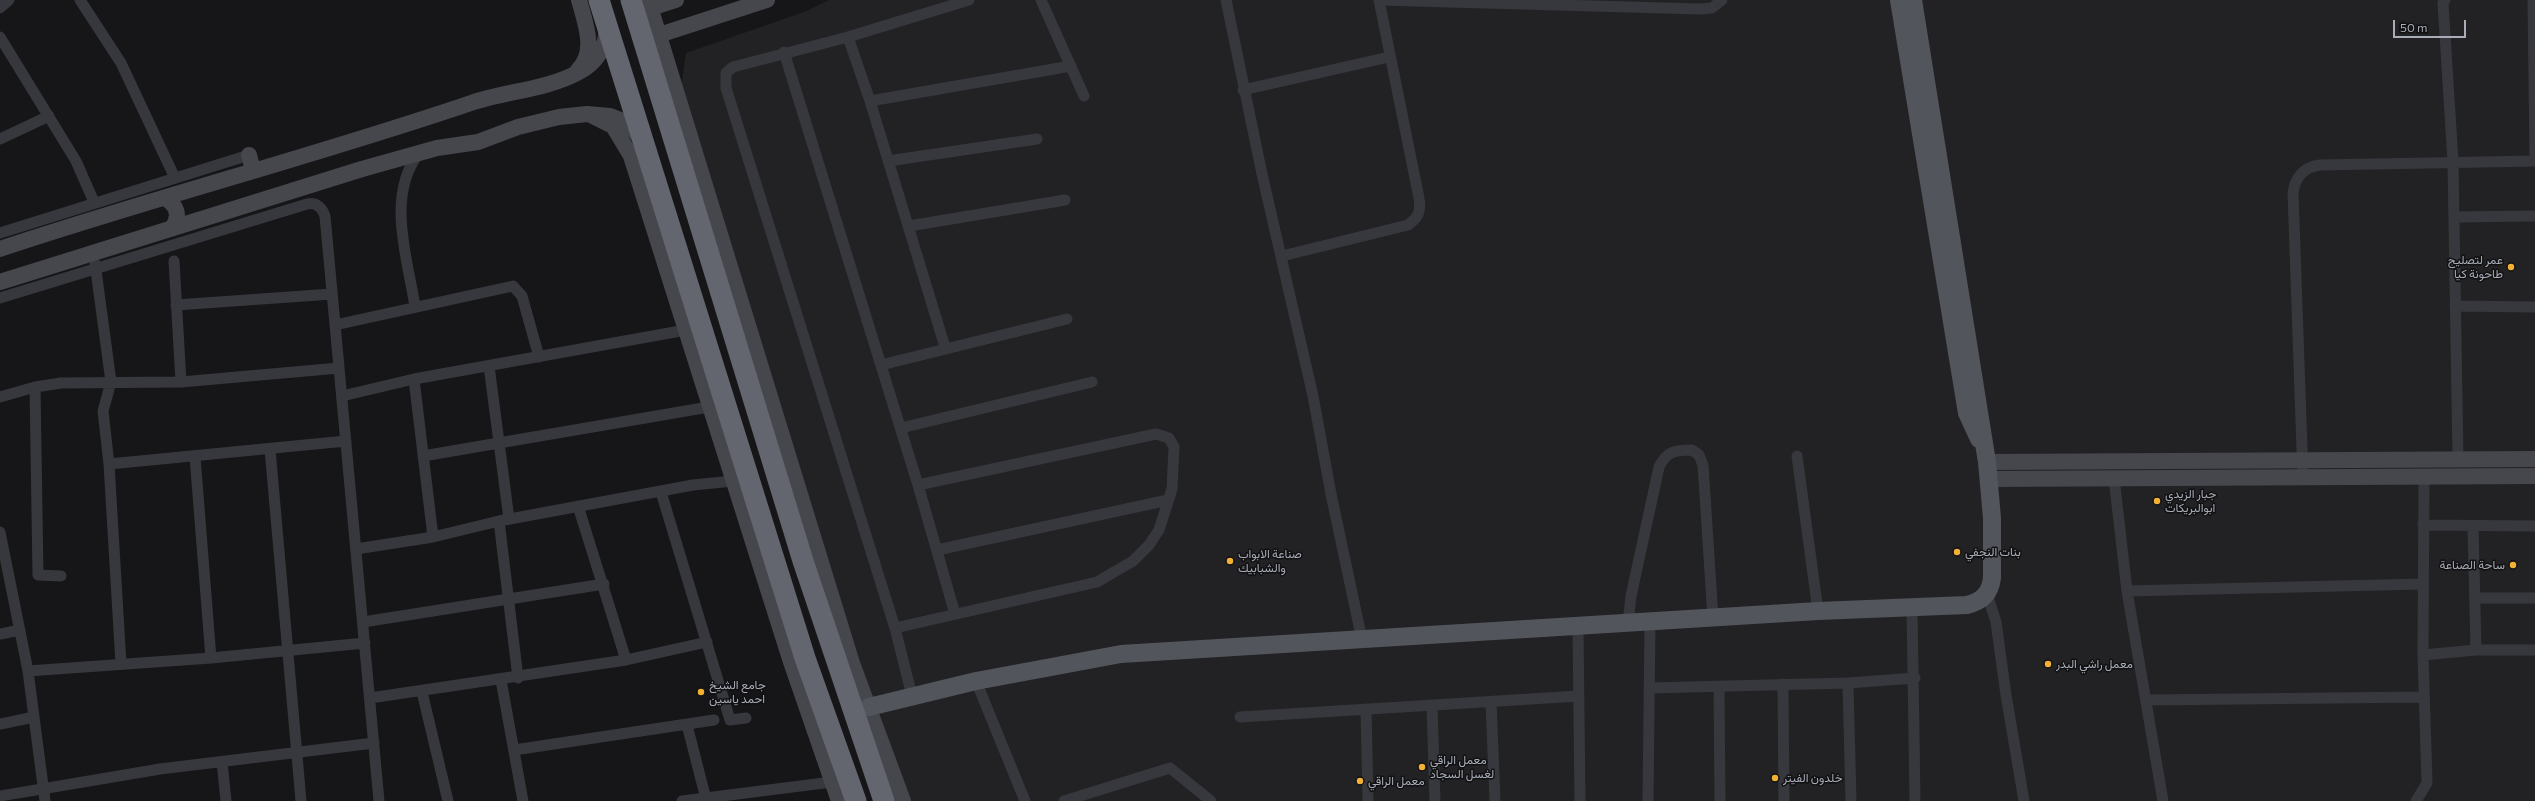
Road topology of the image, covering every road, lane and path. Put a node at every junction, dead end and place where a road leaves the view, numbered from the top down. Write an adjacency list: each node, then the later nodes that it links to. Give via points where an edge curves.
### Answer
1 (9, 0): 20 (street)
2 (80, 0): 42 (street, via 121,63)
3 (579, 0): 28 (main road, via 587,31 588,50 582,66)
4 (599, 0): 21 (highway)
5 (631, 0): 52 (highway)
6 (676, 0): 19 (main road)
7 (767, 0): 22 (main road)
8 (969, 0): 24 (street)
9 (1041, 0): 27 (street)
10 (1226, 0): 29 (street)
11 (1379, 0): 17 (street); 26 (street)
12 (1722, 0): 18 (street, via 1712,8 1700,9)
13 (1900, 0): 91 (main road, via 1967,413)
14 (1914, 0): 91 (main road)
15 (2445, 0): 38 (street, via 2443,3)
16 (2533, 0): 40 (street)
17 (1558, 3): 18 (street)
18 (1624, 3)
19 (650, 4): 22 (main road)
20 (0, 8)
21 (606, 25): 28 (main road, via 606,40 599,55 586,68); 36 (highway)
22 (659, 35): 52 (main road)
23 (0, 37): 33 (street)
24 (848, 37): 25 (street); 31 (street)
25 (784, 52): 70 (street); 126 (street, via 733,67 726,73 726,88)
26 (1389, 56): 29 (street); 55 (street, via 1420,203 1418,216 1408,225)
27 (1072, 66): 30 (street); 31 (street)
28 (573, 75): 41 (main road, via 542,86 484,99 441,115)
29 (1243, 90): 55 (street)
30 (1084, 96)
31 (870, 100): 39 (street)
32 (589, 114): 36 (main road, via 620,120 634,130); 37 (main road, via 559,117 518,127 478,142); 54 (main road, via 613,126 626,146)
33 (49, 116): 34 (street); 45 (street, via 76,161)
34 (0, 139)
35 (1037, 139): 39 (street)
36 (643, 144): 54 (highway)
37 (419, 153): 49 (main road); 62 (street, via 405,175 400,200)
38 (2453, 160): 40 (street); 47 (street); 90 (street, via 2315,166 2303,171 2296,179 2293,193)
39 (888, 161): 48 (street)
40 (2535, 161)
41 (251, 162): 42 (street); 43 (main road)
42 (176, 178): 45 (street)
43 (164, 198): 49 (main road, via 177,210 176,223); 51 (main road)
44 (1065, 200): 48 (street)
45 (94, 202): 50 (street)
46 (2535, 216): 47 (street)
47 (2454, 217): 63 (street)
48 (909, 226): 68 (street)
49 (172, 228): 53 (main road)
50 (0, 233)
51 (0, 249)
52 (716, 249): 160 (highway, via 798,547)
53 (94, 252): 57 (street); 58 (main road)
54 (670, 255): 67 (main road); 138 (highway)
55 (1282, 256): 129 (street)
56 (174, 260): 61 (street)
57 (96, 268): 59 (street, via 311,203 319,205 325,216); 60 (street); 74 (street)
58 (0, 282)
59 (332, 294): 61 (street); 66 (street)
60 (0, 298)
61 (176, 306): 75 (street)
62 (415, 306): 66 (street); 69 (street, via 513,286 522,296)
63 (2455, 306): 64 (street); 88 (street)
64 (2535, 307)
65 (1067, 319): 68 (street)
66 (335, 325): 72 (street)
67 (686, 330): 69 (street); 80 (main road)
68 (945, 347): 70 (street)
69 (539, 357): 71 (street)
70 (881, 365): 81 (street)
71 (489, 366): 73 (street); 83 (street)
72 (339, 368): 75 (street); 78 (street)
73 (414, 380): 78 (street); 85 (street)
74 (111, 382): 75 (street); 77 (street, via 61,383); 92 (street, via 103,411)
75 (181, 382)
76 (1092, 382): 81 (street)
77 (35, 387): 79 (street); 110 (street, via 38,575)
78 (342, 396): 82 (street)
79 (0, 397)
80 (709, 407): 83 (street); 97 (main road)
81 (901, 428): 98 (street)
82 (346, 441): 84 (street); 108 (street)
83 (499, 444): 85 (street); 102 (street)
84 (270, 449): 87 (street); 132 (street)
85 (423, 456): 107 (street)
86 (1797, 456): 119 (street)
87 (195, 457): 92 (street); 136 (street)
88 (2458, 459): 89 (main road); 90 (main road)
89 (2535, 459)
90 (2303, 460): 91 (main road); 94 (street)
91 (1987, 463): 96 (main road); 114 (main road, via 1992,578)
92 (109, 464): 139 (street)
93 (2535, 476): 95 (main road)
94 (2304, 477): 95 (main road); 96 (main road)
95 (2424, 477): 103 (street)
96 (2114, 478): 113 (street)
97 (733, 481): 99 (street, via 692,485); 138 (main road)
98 (918, 486): 100 (street, via 1156,434 1169,438 1174,447 1172,489); 109 (street)
99 (661, 492): 101 (street); 130 (street)
100 (1168, 500): 109 (street); 120 (street, via 1159,530 1149,546 1133,561 1109,576 1097,582)
101 (578, 506): 102 (street); 111 (street)
102 (504, 520): 107 (street); 115 (street)
103 (2423, 525): 104 (street); 112 (street)
104 (2473, 526): 105 (street); 116 (street)
105 (2535, 526)
106 (0, 532): 127 (street)
107 (432, 537): 108 (street)
108 (356, 549): 122 (street)
109 (937, 550): 120 (street)
110 (61, 576)
111 (604, 584): 115 (street); 137 (street)
112 (2422, 584): 113 (street); 135 (street)
113 (2127, 591): 154 (street)
114 (1987, 594): 118 (main road, via 1979,601 1967,605); 197 (street, via 1996,622)
115 (508, 598): 122 (street); 141 (street)
116 (2475, 598): 117 (street); 133 (street)
117 (2535, 598)
118 (1912, 607): 119 (main road); 142 (street)
119 (1818, 611): 121 (main road)
120 (956, 614): 126 (street)
121 (1714, 618): 123 (main road); 124 (street, via 1703,465 1699,455 1692,450 1677,450 1664,457 1659,467 1631,596)
122 (363, 622): 131 (street)
123 (1650, 622): 124 (main road); 148 (street)
124 (1628, 623): 125 (main road)
125 (1578, 627): 129 (main road); 151 (street)
126 (894, 628): 150 (street)
127 (20, 630): 128 (street); 140 (street)
128 (0, 634)
129 (1362, 640): 144 (main road, via 1121,654)
130 (707, 642): 137 (street); 159 (street, via 730,720)
131 (365, 643): 132 (street); 153 (street)
132 (287, 649): 136 (street); 167 (street)
133 (2476, 650): 134 (street); 135 (street)
134 (2535, 650)
135 (2423, 655): 152 (street)
136 (211, 658): 139 (street)
137 (626, 660): 141 (street)
138 (798, 660): 169 (main road); 182 (highway)
139 (122, 664): 140 (street)
140 (28, 671): 158 (street)
141 (518, 678): 143 (street)
142 (1915, 678): 145 (street); 196 (street)
143 (502, 680): 149 (street); 166 (street)
144 (976, 681): 150 (main road); 185 (street)
145 (1848, 683): 146 (street); 195 (street)
146 (1783, 684): 147 (street); 194 (street)
147 (1719, 687): 148 (street); 193 (street)
148 (1649, 688): 192 (street)
149 (422, 692): 153 (street); 178 (street)
150 (912, 696): 160 (main road)
151 (1579, 696): 155 (street); 191 (street)
152 (2423, 697): 154 (street); 199 (street, via 2427,783)
153 (370, 698): 165 (street)
154 (2146, 700): 198 (street)
155 (1491, 702): 156 (street); 190 (street)
156 (1432, 706): 157 (street); 189 (street)
157 (1366, 710): 161 (street); 188 (street)
158 (34, 716): 163 (street); 170 (street)
159 (746, 718)
160 (867, 718): 183 (highway); 184 (main road)
161 (1240, 718)
162 (714, 720): 164 (street)
163 (0, 724)
164 (687, 725): 166 (street); 173 (street)
165 (374, 743): 167 (street); 177 (street)
166 (514, 750): 179 (street)
167 (297, 752): 168 (street); 176 (street)
168 (222, 762): 170 (street); 175 (street)
169 (832, 782): 172 (street); 181 (main road)
170 (44, 787): 171 (street); 174 (street)
171 (0, 796)
172 (757, 796): 173 (street)
173 (706, 799): 180 (street)
174 (45, 801)
175 (226, 801)
176 (301, 801)
177 (379, 801)
178 (448, 801)
179 (523, 801)
180 (682, 801)
181 (839, 801)
182 (856, 801)
183 (884, 801)
184 (904, 801)
185 (1025, 801)
186 (1064, 801): 187 (street, via 1170,768)
187 (1211, 801)
188 (1368, 801)
189 (1435, 801)
190 (1495, 801)
191 (1580, 801)
192 (1648, 801)
193 (1720, 801)
194 (1784, 801)
195 (1851, 801)
196 (1915, 801)
197 (2024, 801)
198 (2163, 801)
199 (2416, 801)

